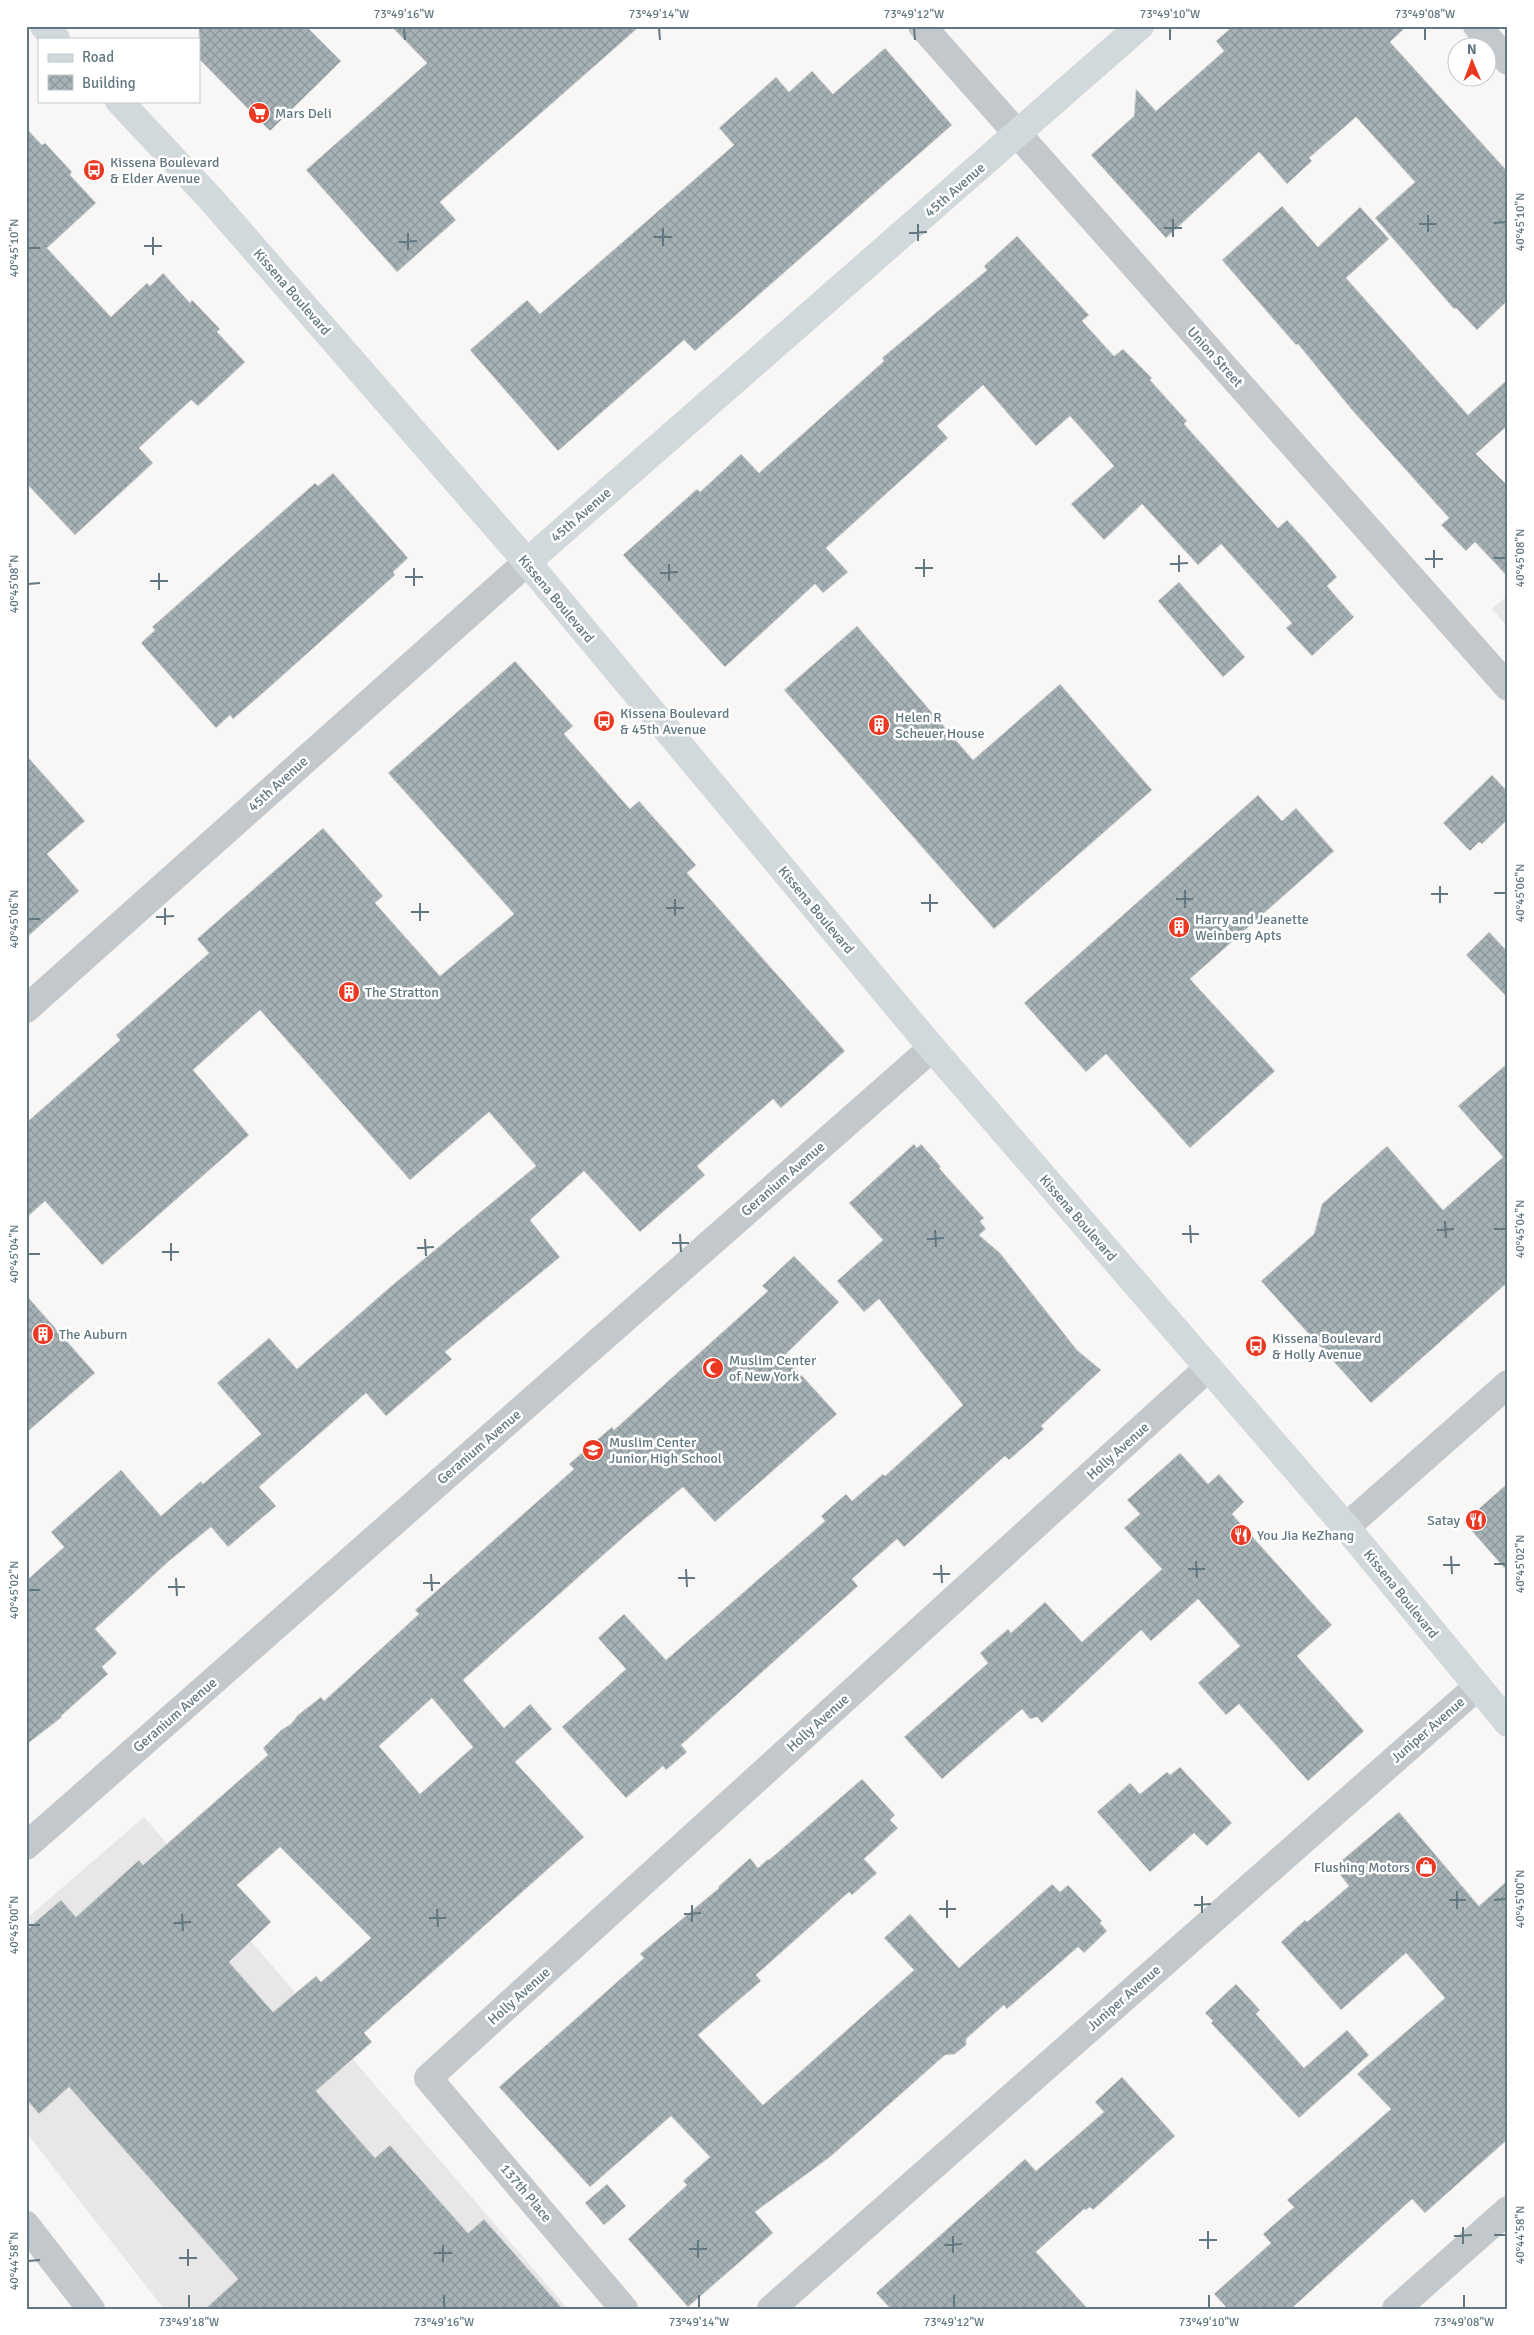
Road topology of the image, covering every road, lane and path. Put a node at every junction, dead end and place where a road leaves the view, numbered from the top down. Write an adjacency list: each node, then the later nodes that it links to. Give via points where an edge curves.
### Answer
1 (44, 26): 5 (main road)
2 (922, 26): 8 (street, Union Street)
3 (1140, 26): 8 (main road, 45th Avenue)
4 (1477, 26): 6 (street)
5 (55, 38)
6 (1508, 61)
7 (120, 102): 9 (main road, Kissena Boulevard, via 210,198)
8 (1018, 135): 9 (main road, 45th Avenue); 10 (street, Union Street)
9 (527, 562): 11 (street, 45th Avenue); 12 (main road, Kissena Boulevard)
10 (1508, 688)
11 (26, 1009)
12 (932, 1048): 13 (main road, Kissena Boulevard); 18 (street, Geranium Avenue)
13 (1208, 1368): 15 (main road, Kissena Boulevard); 19 (street, Holly Avenue)
14 (1508, 1384): 15 (street)
15 (1346, 1527): 16 (main road, Kissena Boulevard)
16 (1477, 1687): 17 (main road, Kissena Boulevard); 24 (street, Juniper Avenue)
17 (1508, 1723)
18 (26, 1846)
19 (428, 2078): 23 (street, 137th Place)
20 (1508, 2210): 25 (street)
21 (26, 2225): 22 (street)
22 (91, 2309)
23 (624, 2309)
24 (771, 2309)
25 (1396, 2309)

